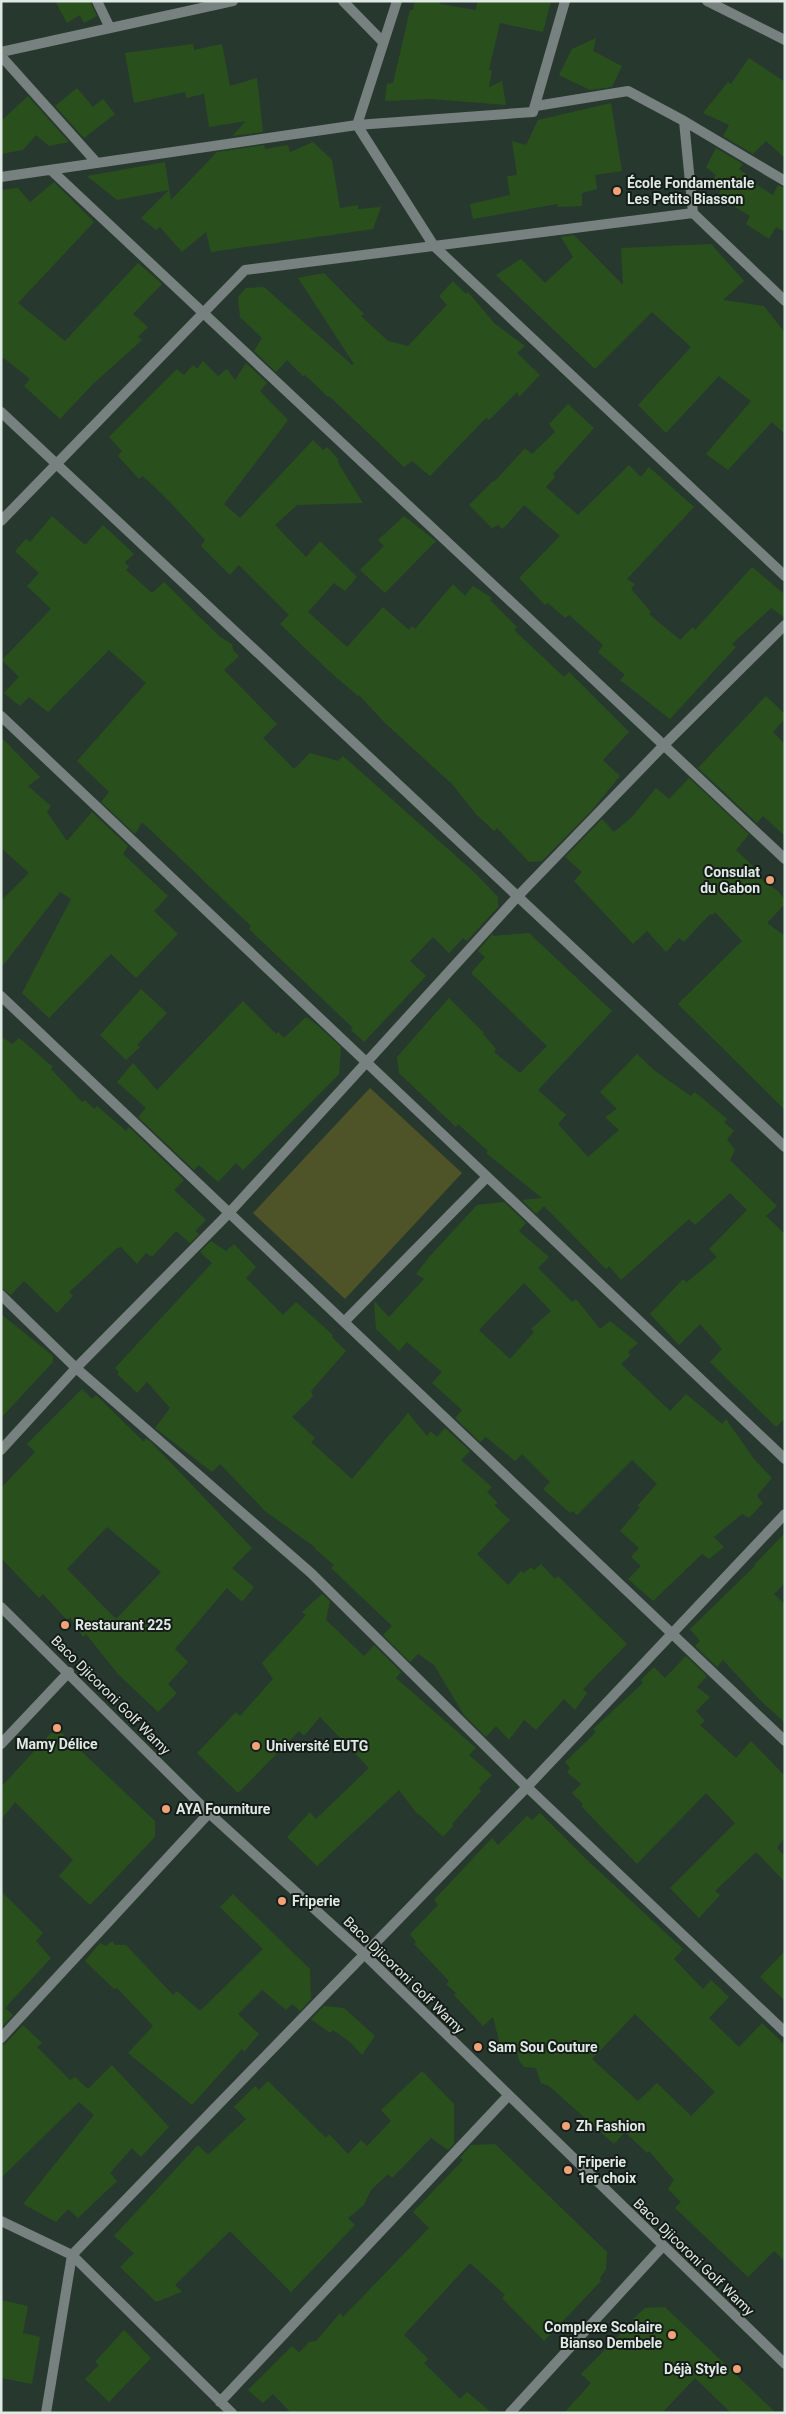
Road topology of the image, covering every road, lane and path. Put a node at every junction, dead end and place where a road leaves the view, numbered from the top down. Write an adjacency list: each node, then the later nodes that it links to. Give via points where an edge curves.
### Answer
1 (97, 1): 8 (street)
2 (233, 1): 7 (street)
3 (343, 1): 10 (street)
4 (397, 1): 10 (street)
5 (565, 1): 13 (street)
6 (707, 1): 9 (street)
7 (219, 3): 8 (street)
8 (110, 28): 11 (street)
9 (785, 40)
10 (383, 42): 15 (street)
11 (1, 52)
12 (1, 56): 16 (street)
13 (536, 106): 14 (street, via 628,91); 15 (street, via 533,112)
14 (684, 121): 19 (street); 20 (street)
15 (356, 125): 16 (street); 21 (street)
16 (97, 163): 17 (street)
17 (51, 170): 18 (street); 23 (street)
18 (1, 177)
19 (785, 181)
20 (692, 213): 21 (street); 22 (street)
21 (434, 246): 23 (street, via 245,270); 27 (street)
22 (785, 301)
23 (203, 313): 25 (street); 30 (street)
24 (1, 412): 25 (street)
25 (57, 462): 26 (street); 32 (street)
26 (1, 521)
27 (785, 576)
28 (785, 626): 30 (street)
29 (1, 716): 34 (street)
30 (664, 745): 31 (street); 32 (street)
31 (785, 859)
32 (518, 896): 34 (street); 35 (street)
33 (1, 996): 37 (street)
34 (366, 1062): 36 (street); 37 (street)
35 (785, 1147)
36 (487, 1177): 39 (street); 42 (street)
37 (229, 1213): 39 (street); 40 (street)
38 (1, 1296): 40 (street)
39 (344, 1322): 45 (street)
40 (76, 1368): 41 (street); 49 (street, via 311,1573)
41 (1, 1450)
42 (785, 1459)
43 (785, 1514): 45 (street)
44 (1, 1608): 46 (street, Baco Djicoroni Golf Wamy)
45 (672, 1634): 47 (street); 49 (street)
46 (69, 1672): 48 (street); 50 (street, Baco Djicoroni Golf Wamy)
47 (785, 1741)
48 (1, 1744)
49 (527, 1788): 51 (street); 52 (street)
50 (209, 1813): 51 (street, Baco Djicoroni Golf Wamy); 53 (street)
51 (363, 1953): 54 (street, Baco Djicoroni Golf Wamy); 57 (street)
52 (785, 2032)
53 (1, 2038)
54 (508, 2096): 56 (street, Baco Djicoroni Golf Wamy); 59 (street)
55 (1, 2221): 57 (street)
56 (662, 2247): 58 (street, Baco Djicoroni Golf Wamy); 62 (street)
57 (72, 2256): 59 (street); 60 (street)
58 (785, 2364)
59 (220, 2402): 61 (street)
60 (46, 2413)
61 (232, 2413)
62 (510, 2413)

